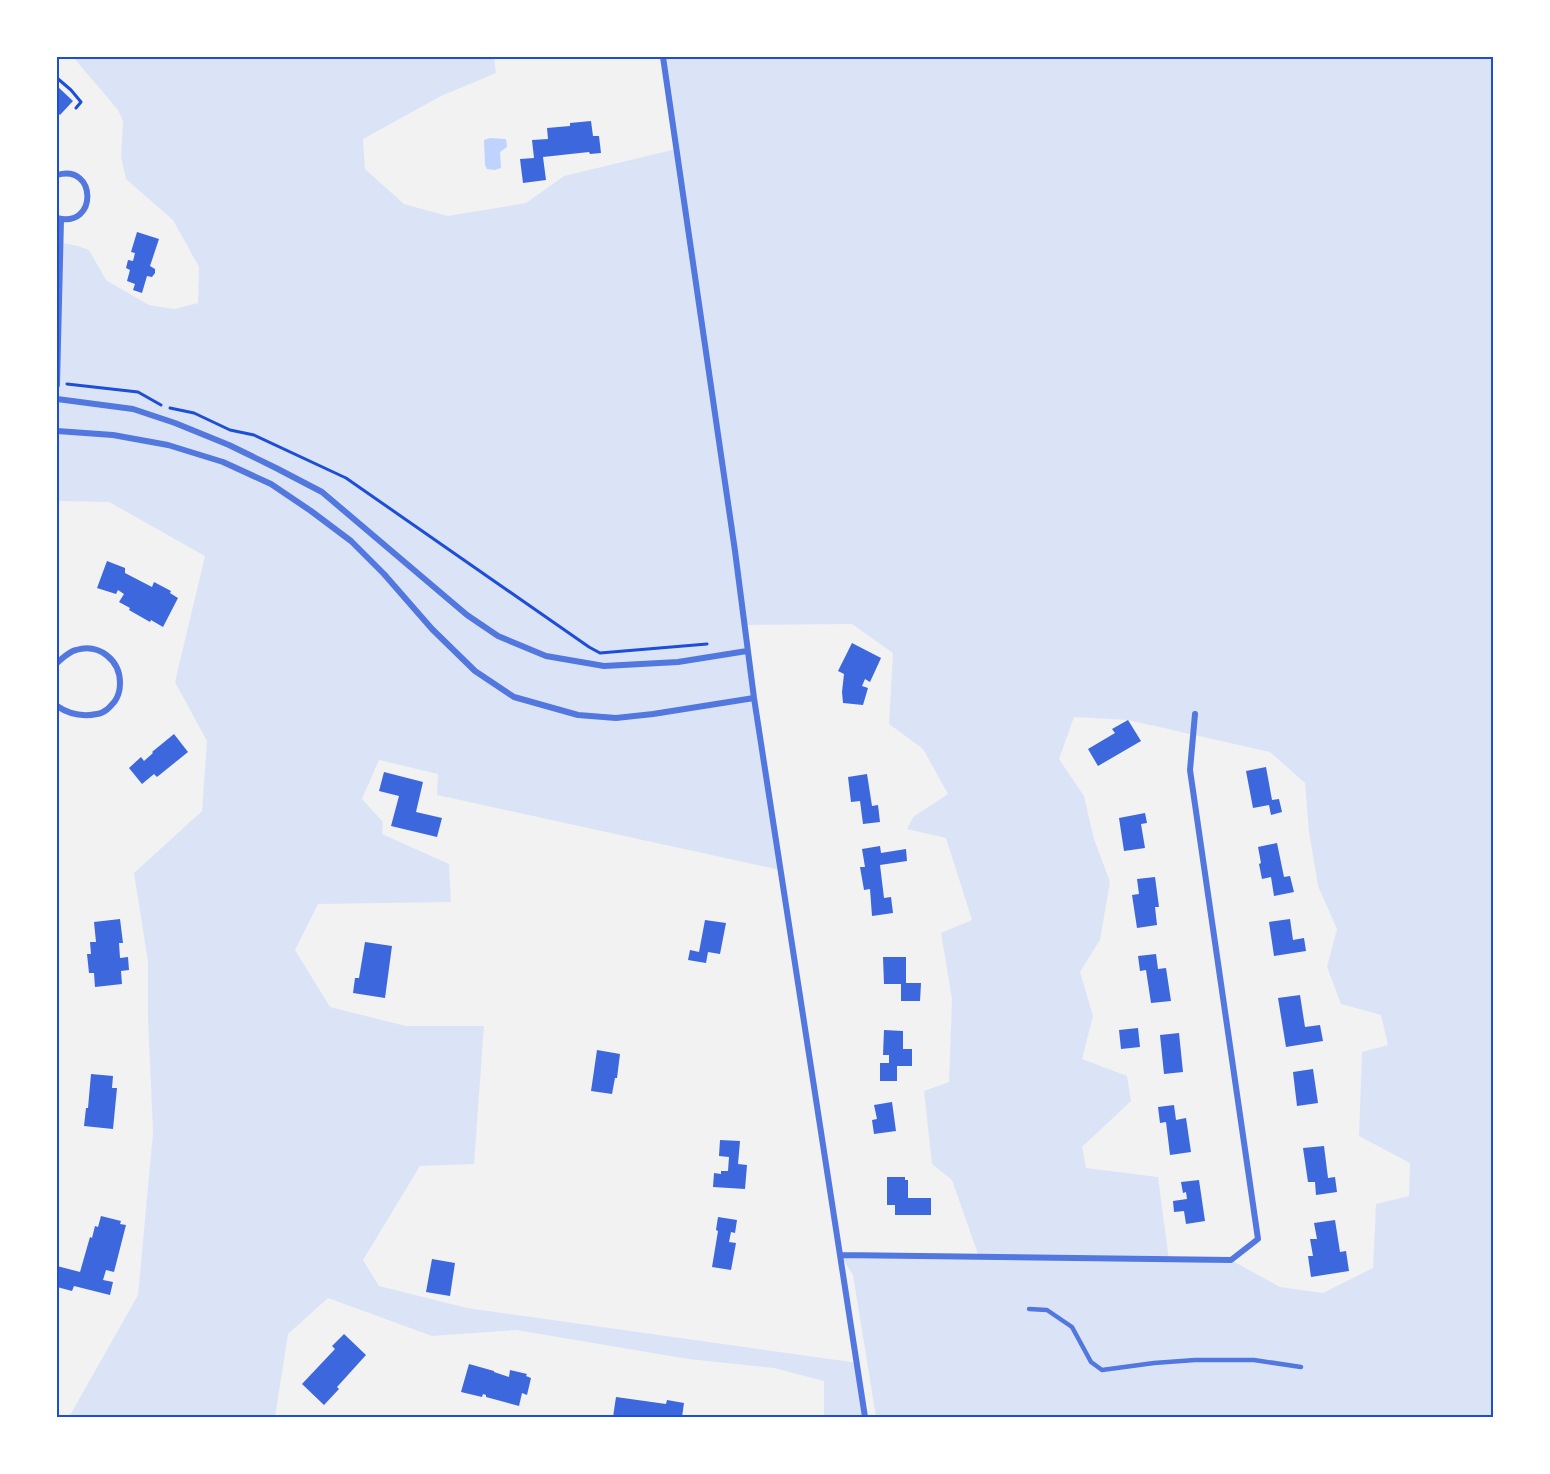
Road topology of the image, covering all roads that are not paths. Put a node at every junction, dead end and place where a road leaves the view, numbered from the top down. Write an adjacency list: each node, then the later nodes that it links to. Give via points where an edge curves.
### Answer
1 (663, 57): 7 (street)
2 (57, 176): 3 (street, via 77,177 88,197 77,216)
3 (59, 219): 4 (street)
4 (57, 384)
5 (57, 399): 7 (street, via 134,409 175,423 229,445 322,492 467,615 498,636 546,656 604,666 678,662)
6 (57, 431): 9 (street, via 113,435 168,445 223,462 271,484 351,541 475,671 514,697 578,715 616,718)
7 (747, 651): 9 (street)
8 (57, 663): 10 (street, via 76,650 98,650 115,663 120,687 118,696 102,713 80,716)
9 (754, 698): 12 (street)
10 (57, 706)
11 (1195, 714): 12 (street, via 1190,770 1258,1239 1231,1260)
12 (840, 1255): 15 (street)
13 (1029, 1309): 14 (lane, via 1047,1311 1072,1327 1091,1362 1102,1370 1195,1360 1254,1360)
14 (1301, 1367)
15 (865, 1417)

